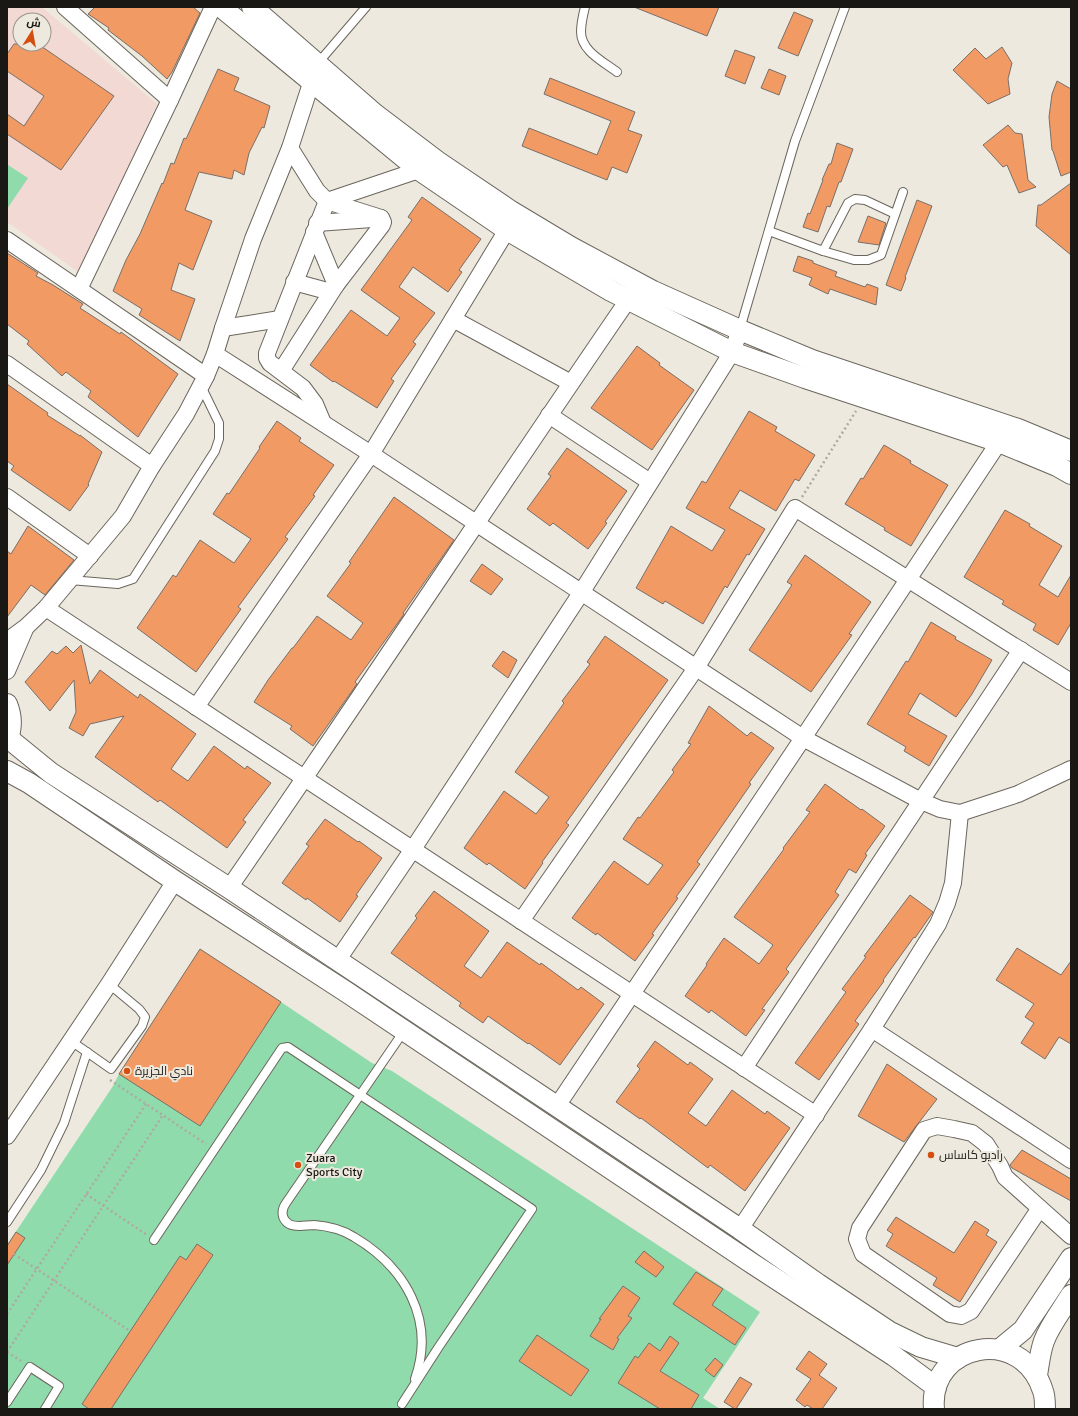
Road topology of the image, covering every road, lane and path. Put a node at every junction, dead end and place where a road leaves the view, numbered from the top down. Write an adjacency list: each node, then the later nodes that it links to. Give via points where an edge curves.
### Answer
1 (65, 7): 10 (street)
2 (213, 7): 10 (street)
3 (221, 7): 9 (street)
4 (252, 7): 9 (street)
5 (366, 7): 9 (lane)
6 (585, 7): 8 (lane, via 581,36 590,52)
7 (845, 7): 19 (lane, via 796,141)
8 (617, 72)
9 (314, 73): 11 (street); 12 (street); 29 (street, via 511,211 653,291)
10 (170, 100): 24 (street)
11 (290, 148): 14 (street, via 317,192); 28 (street, via 253,239)
12 (419, 170): 14 (street); 18 (street)
13 (903, 192): 15 (lane)
14 (327, 201): 16 (street); 17 (street)
15 (895, 214): 21 (lane, via 881,255 868,260 854,260); 21 (lane, via 865,200 855,199 848,203)
16 (381, 218): 17 (street); 23 (street, via 382,225)
17 (316, 227): 22 (street); 23 (street)
18 (508, 230): 25 (street); 27 (street)
19 (769, 231): 21 (lane); 29 (lane)
20 (7, 240): 24 (street)
21 (823, 251)
22 (294, 282): 23 (street); 26 (street)
23 (334, 288): 33 (street)
24 (79, 289): 34 (street)
25 (628, 300): 30 (street); 35 (street)
26 (280, 319): 28 (street); 33 (street, via 266,353 270,362)
27 (454, 319): 35 (street); 41 (street)
28 (223, 328): 31 (street)
29 (740, 330): 30 (street); 40 (street, via 812,360 1018,429)
30 (732, 352): 36 (street); 44 (street)
31 (215, 354): 34 (street); 38 (street)
32 (7, 364): 42 (street)
33 (281, 371): 38 (street, via 303,388 315,404)
34 (203, 381): 42 (street, via 186,414); 49 (lane, via 219,423 217,445 133,579 118,584)
35 (571, 383): 37 (street)
36 (864, 397): 39 (street); 46 (path)
37 (549, 415): 44 (street); 47 (street)
38 (323, 423): 41 (street)
39 (999, 442): 43 (street); 50 (street)
40 (1071, 451)
41 (371, 454): 47 (street); 59 (street)
42 (152, 466): 48 (street, via 123,516)
43 (1071, 474)
44 (650, 482): 51 (street)
45 (7, 497): 48 (street)
46 (795, 508): 50 (street); 55 (street)
47 (476, 523): 51 (street); 64 (street)
48 (90, 556): 49 (street)
49 (70, 580): 52 (street)
50 (908, 580): 54 (street); 60 (street)
51 (581, 593): 55 (street); 67 (street)
52 (46, 608): 53 (street); 59 (street)
53 (15, 635): 56 (street)
54 (1021, 650): 57 (street); 65 (street)
55 (696, 668): 60 (street); 70 (street)
56 (7, 671)
57 (1071, 682)
58 (7, 704): 61 (street, via 10,718)
59 (196, 707): 64 (street)
60 (803, 738): 65 (street); 73 (street)
61 (8, 739): 69 (street, via 51,773)
62 (1071, 769): 66 (street, via 1018,794)
63 (7, 771): 68 (street, via 30,783)
64 (305, 778): 67 (street); 69 (street)
65 (921, 801): 66 (street, via 940,809); 78 (street)
66 (960, 813): 74 (street, via 952,883 947,903 938,924)
67 (413, 849): 70 (street); 71 (street)
68 (175, 881): 72 (street); 75 (street)
69 (229, 888): 71 (street)
70 (522, 921): 73 (street)
71 (337, 961): 82 (street)
72 (109, 984): 76 (street); 79 (lane, via 145,1017 142,1026)
73 (632, 994): 78 (street); 82 (street)
74 (872, 1029): 84 (street); 89 (street)
75 (404, 1031): 80 (lane); 88 (street)
76 (71, 1041): 77 (lane); 86 (street)
77 (87, 1052): 79 (lane); 93 (lane, via 64,1123 41,1170)
78 (744, 1068): 84 (street)
79 (111, 1069): 81 (path, via 110,1080)
80 (360, 1094): 87 (lane, via 288,1047 282,1048); 111 (lane, via 284,1207 283,1215 291,1225 314,1225 336,1229 354,1237 384,1258 406,1286 414,1302 421,1337 417,1372); 111 (lane, via 532,1209)
81 (146, 1104): 83 (path); 90 (path)
82 (557, 1106): 85 (street)
83 (163, 1115): 87 (path); 91 (path)
84 (816, 1115): 94 (street)
85 (600, 1135): 88 (street); 94 (street)
86 (7, 1136)
87 (214, 1150): 96 (lane)
88 (588, 1153): 109 (street, via 894,1356)
89 (1071, 1160)
90 (86, 1194): 91 (path); 99 (path)
91 (104, 1206): 96 (path); 100 (path)
92 (1040, 1208): 92 (street, via 1005,1177 986,1144 972,1133 937,1126 924,1130 860,1228 857,1239 863,1254 950,1314 961,1316 971,1311); 95 (street)
93 (7, 1222)
94 (740, 1229): 106 (street, via 890,1332 922,1347)
95 (1071, 1236)
96 (154, 1240)
97 (14, 1254): 99 (path)
98 (1071, 1258): 104 (street, via 1023,1330)
99 (37, 1269): 100 (path); 102 (path)
100 (55, 1280): 103 (path); 105 (path)
101 (1071, 1295): 108 (street, via 1049,1330)
102 (7, 1314)
103 (130, 1331)
104 (1000, 1349): 106 (street, via 978,1349); 108 (street, via 1015,1354)
105 (7, 1352): 107 (path)
106 (958, 1358): 109 (street, via 948,1366)
107 (30, 1367): 110 (lane); 112 (lane, via 59,1386)
108 (1037, 1375): 114 (street, via 1044,1392)
109 (936, 1387): 113 (street)
110 (7, 1402)
111 (401, 1407)
112 (45, 1409)
113 (934, 1409)
114 (1045, 1409)

